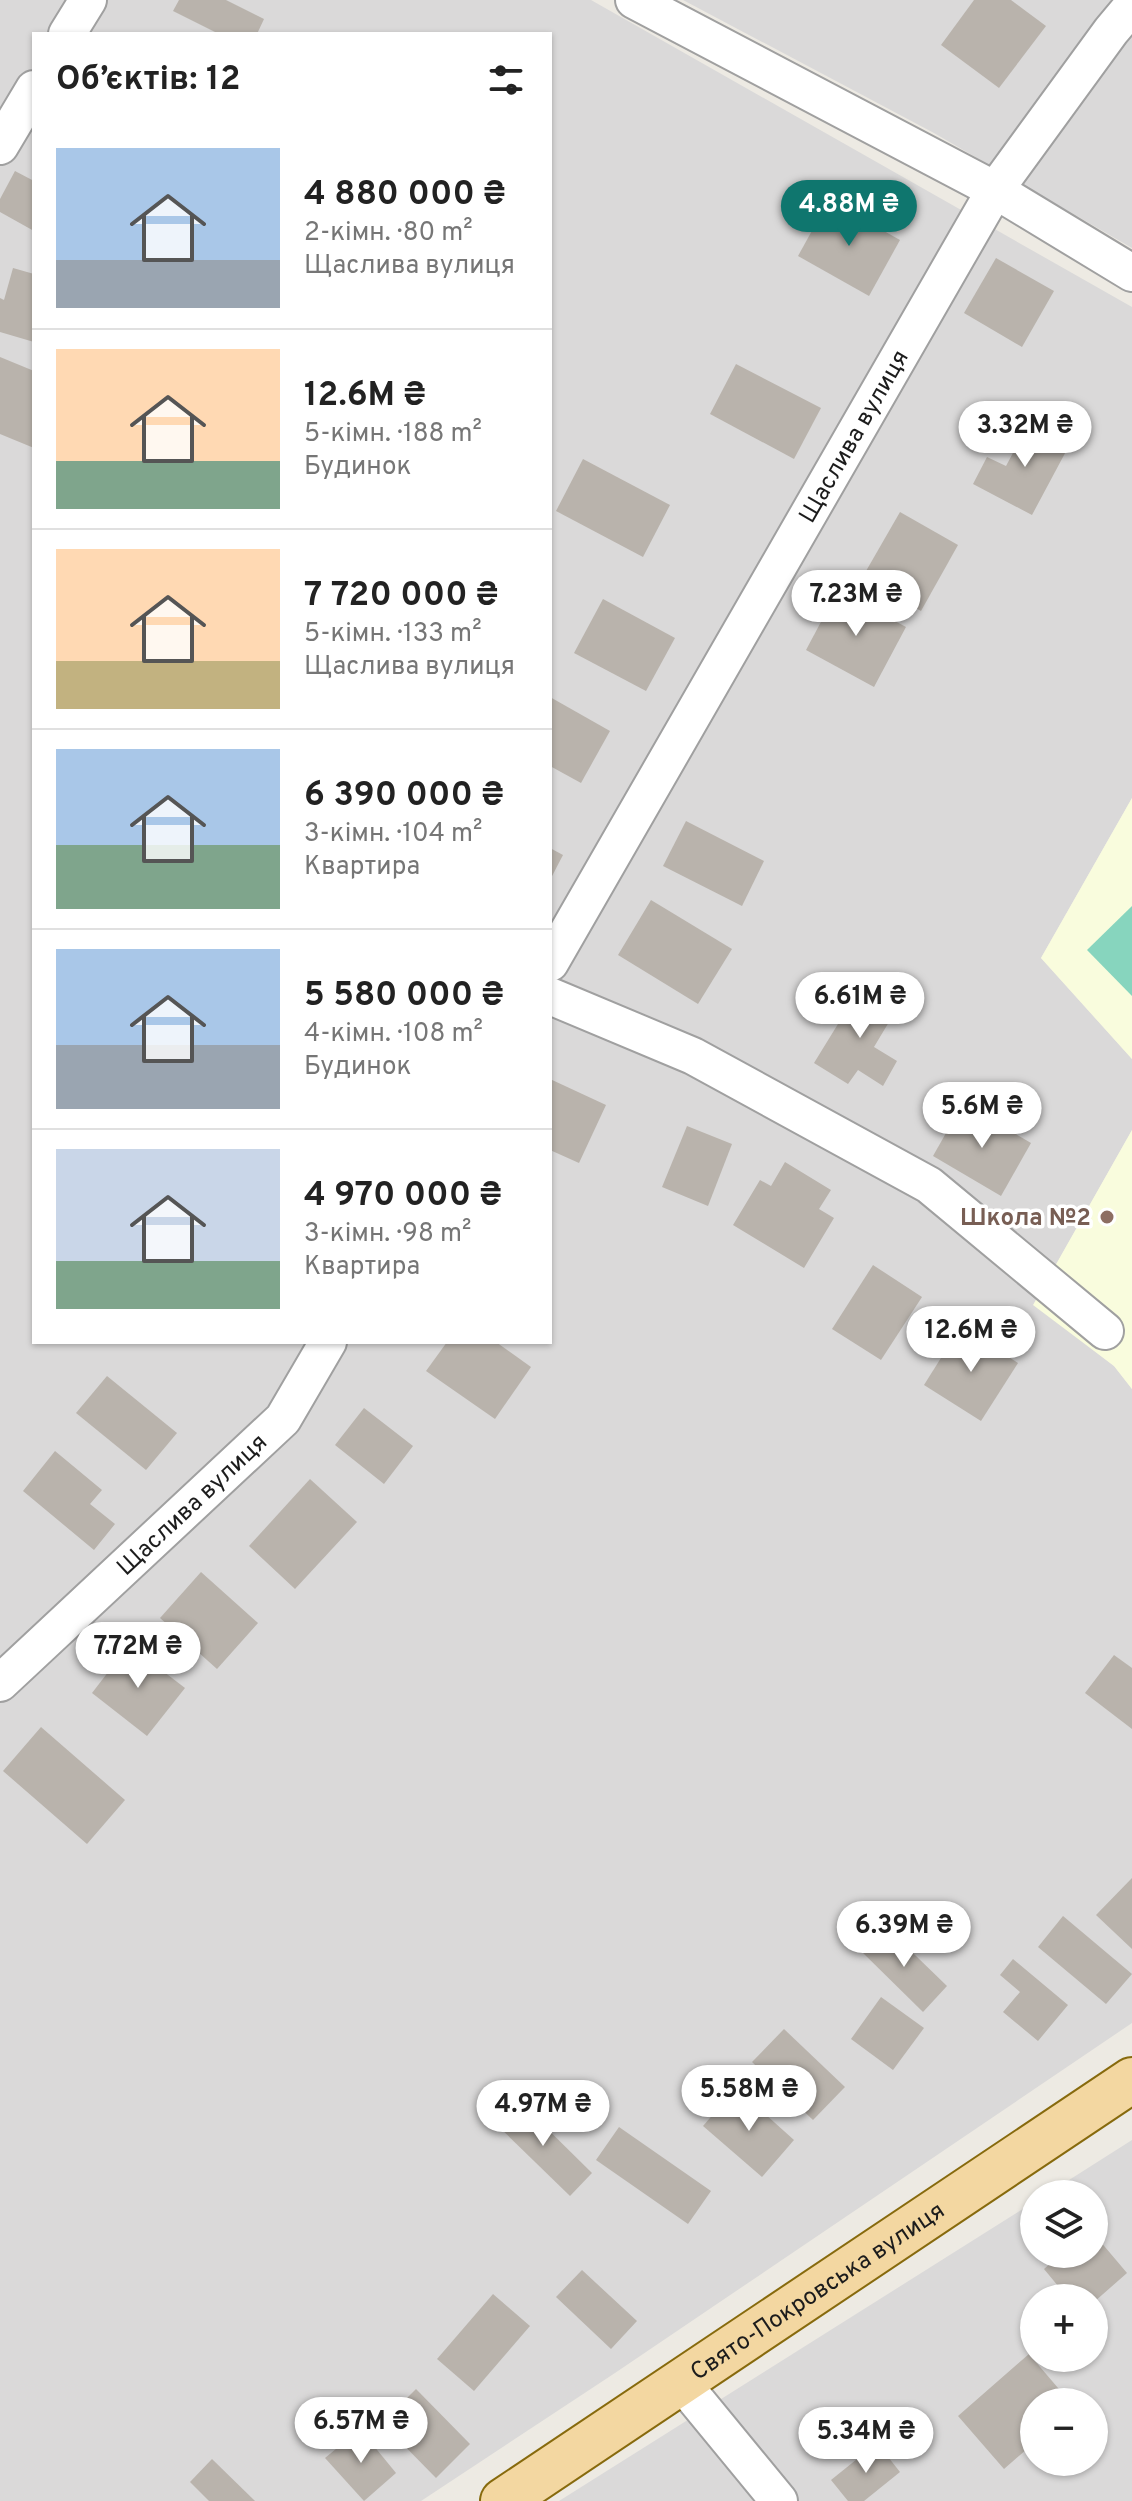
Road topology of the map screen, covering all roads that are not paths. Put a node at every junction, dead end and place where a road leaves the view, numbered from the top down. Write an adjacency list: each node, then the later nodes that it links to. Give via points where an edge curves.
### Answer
1 (88, 0): 4 (street)
2 (634, 0): 7 (street)
3 (1132, 6): 7 (street, Щаслива вулиця)
4 (68, 32)
5 (32, 92): 6 (street)
6 (0, 146)
7 (995, 190): 8 (street); 9 (street, Щаслива вулиця)
8 (1132, 273)
9 (552, 960)
10 (552, 997): 11 (street, via 693,1056 929,1185)
11 (1105, 1331)
12 (327, 1344): 13 (street, Щаслива вулиця, via 283,1419)
13 (0, 1683)
14 (1132, 2080): 15 (main road, Свято-Покровська вулиця)
15 (682, 2383): 16 (main road, Свято-Покровська вулиця); 17 (street)
16 (503, 2501)
17 (779, 2501)

